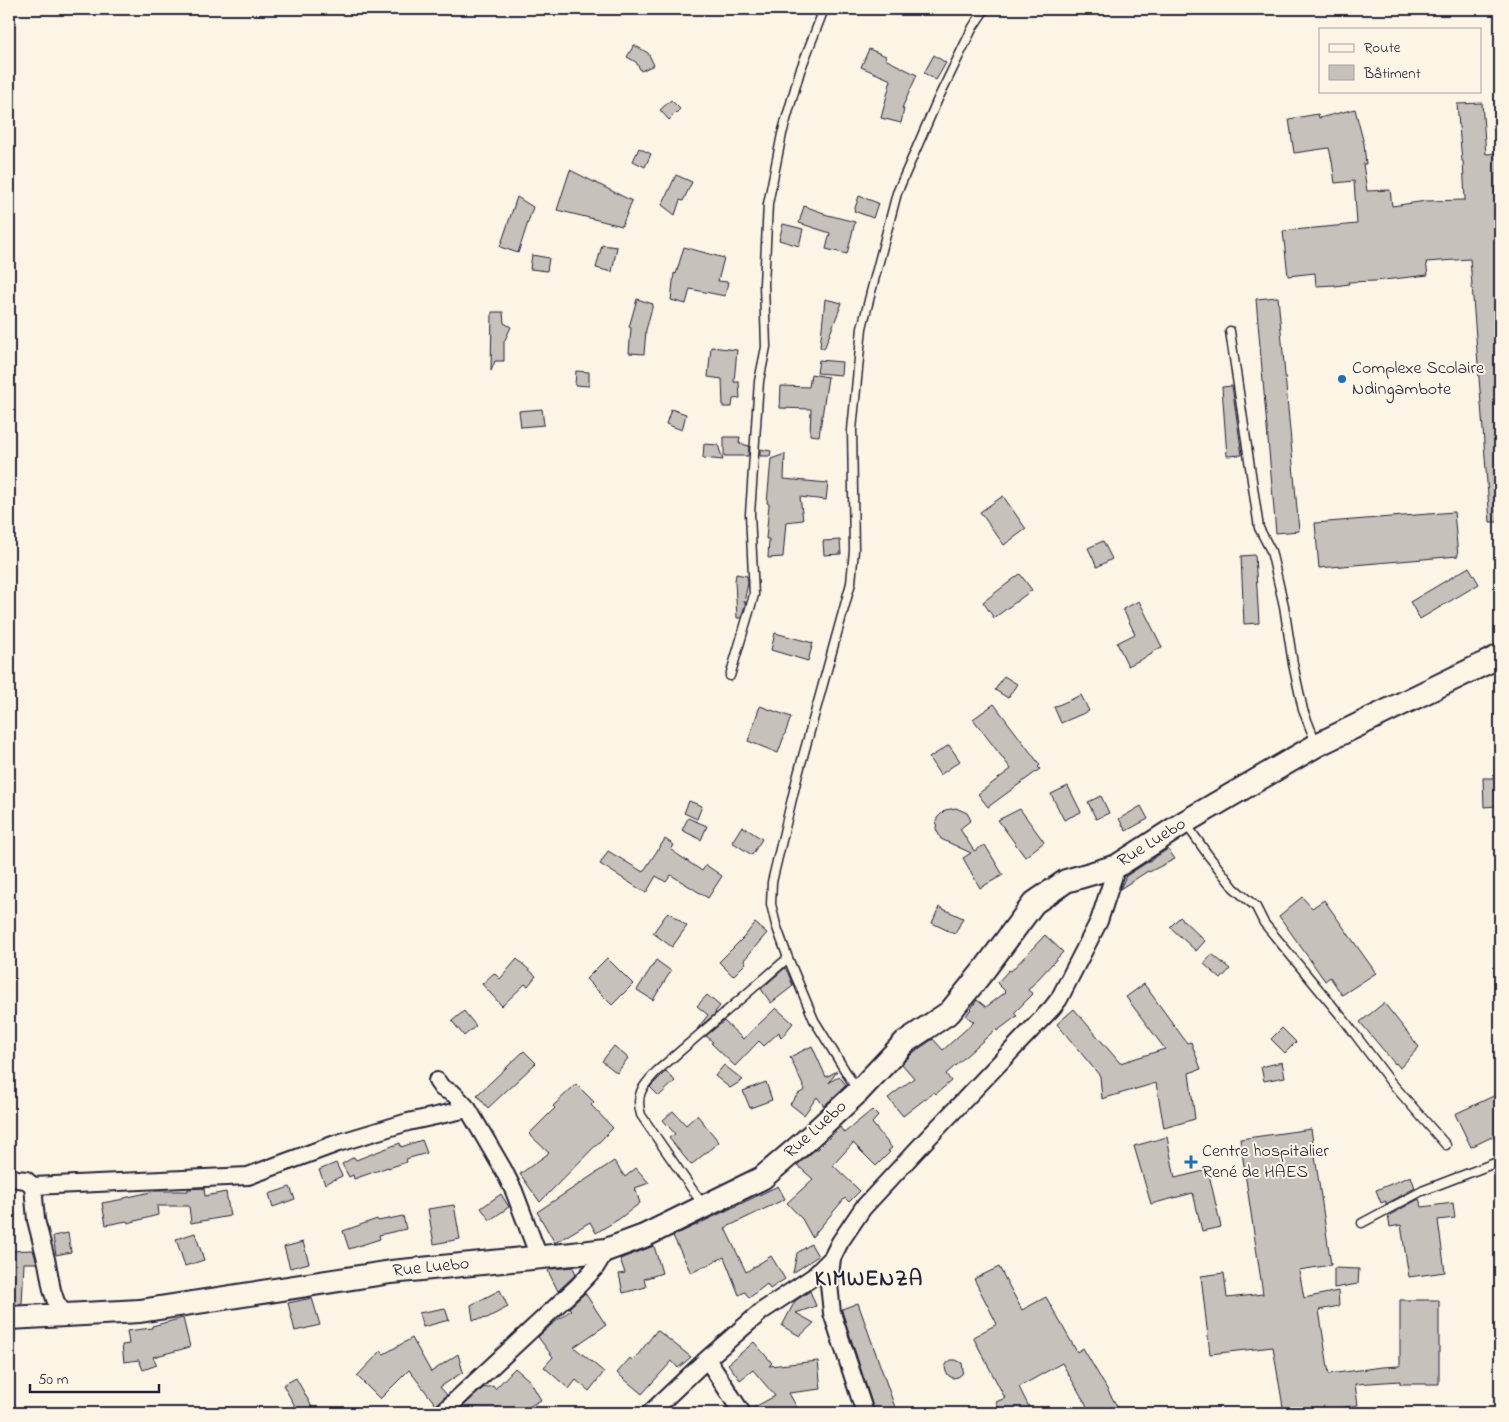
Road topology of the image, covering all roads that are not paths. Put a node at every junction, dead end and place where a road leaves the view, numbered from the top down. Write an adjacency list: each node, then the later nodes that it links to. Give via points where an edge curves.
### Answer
1 (824, 9): 5 (lane, via 797,80 768,204 764,284 766,347 759,381 750,514 754,595)
2 (986, 9): 9 (lane, via 973,27 937,102 898,193 862,328 852,430 854,550 851,583 772,882 771,904)
3 (1230, 332): 6 (lane, via 1259,528 1271,551 1303,710)
4 (1500, 656): 6 (street, Rue Luebo)
5 (730, 676)
6 (1317, 745): 7 (street, Rue Luebo)
7 (1185, 822): 8 (street, Rue Luebo); 13 (lane, via 1228,881 1256,907 1264,923 1390,1081)
8 (1117, 866): 11 (street, Rue Luebo, via 1066,881 1034,903 950,1012 905,1042); 21 (street, via 1099,921 1052,1008 863,1208)
9 (788, 958): 11 (lane, via 814,1020); 17 (lane, via 642,1087 641,1115)
10 (437, 1081): 12 (street)
11 (858, 1092): 17 (street, Rue Luebo, via 762,1178)
12 (468, 1109): 16 (street, via 408,1122 338,1143 248,1176); 20 (street, via 514,1191)
13 (1446, 1145)
14 (1500, 1161): 18 (lane, via 1422,1191)
15 (9, 1176): 16 (street, via 26,1180)
16 (33, 1186): 22 (street, via 36,1220 50,1282 56,1302)
17 (704, 1206): 19 (street, Rue Luebo, via 644,1236)
18 (1362, 1222)
19 (606, 1250): 20 (street, Rue Luebo); 25 (street, via 578,1286)
20 (539, 1257): 22 (street, Rue Luebo, via 391,1272 140,1311)
21 (832, 1258): 24 (street, via 813,1277 762,1311); 28 (street, via 829,1284 832,1313)
22 (64, 1314): 23 (street, Rue Luebo)
23 (9, 1318)
24 (707, 1359): 26 (street); 27 (street)
25 (442, 1413)
26 (650, 1413)
27 (742, 1413)
28 (864, 1413)

